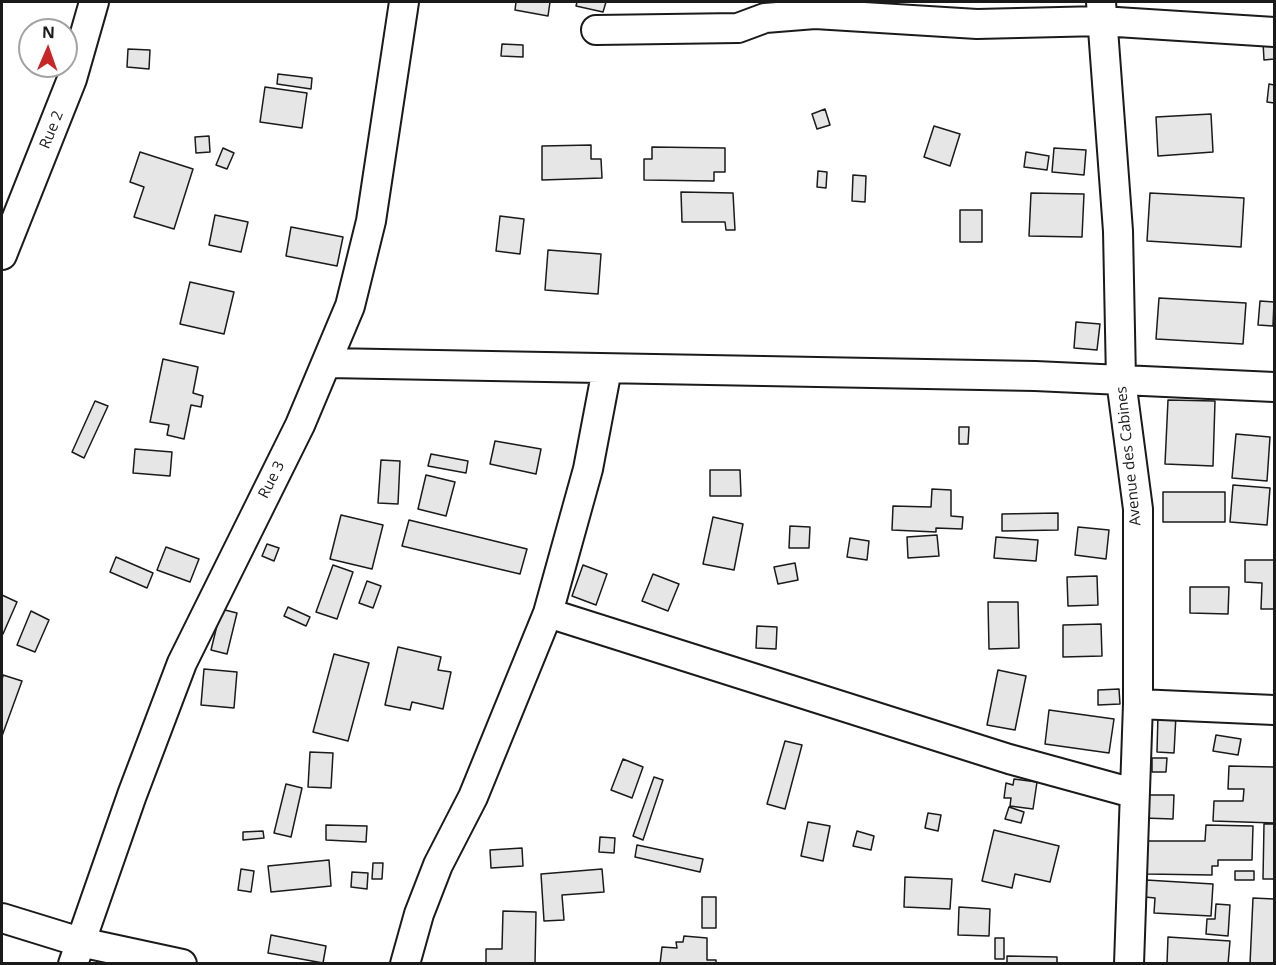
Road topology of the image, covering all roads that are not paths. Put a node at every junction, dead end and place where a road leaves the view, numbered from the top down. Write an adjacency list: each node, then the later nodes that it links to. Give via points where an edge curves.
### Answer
1 (94, 2): 7 (street, Rue 2, via 72,79)
2 (404, 2): 8 (street, Rue 3, via 363,261)
3 (765, 10): 4 (street, via 977,24); 5 (street, via 738,28)
4 (1101, 11): 6 (street); 10 (street, Avenue des Cabines, via 1118,231)
5 (596, 30)
6 (1275, 32)
7 (2, 255)
8 (328, 363): 9 (street); 17 (street, Rue 3, via 182,663)
9 (608, 369): 10 (street); 12 (street, via 588,469)
10 (1121, 380): 11 (street); 13 (street, Avenue des Cabines, via 1138,510)
11 (1275, 387)
12 (548, 613): 15 (street, via 1009,759); 19 (street, via 473,797 438,865)
13 (1138, 705): 14 (street); 15 (street, Avenue des Cabines)
14 (1275, 710)
15 (1133, 793): 20 (street, Avenue des Cabines)
16 (2, 918): 17 (street)
17 (77, 953): 18 (street)
18 (182, 963)
19 (405, 963)
20 (1129, 963)

